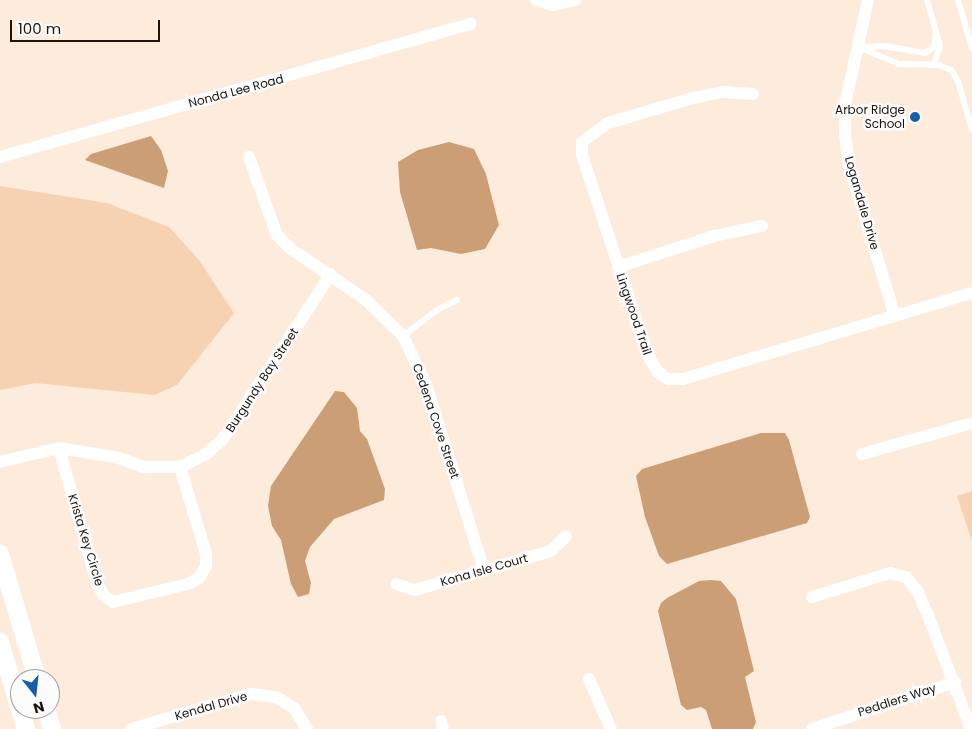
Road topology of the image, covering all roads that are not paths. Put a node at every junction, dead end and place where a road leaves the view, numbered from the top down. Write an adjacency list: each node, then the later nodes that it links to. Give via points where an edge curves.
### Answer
1 (536, 0): 2 (street, via 553,4)
2 (575, 0)
3 (868, 0): 8 (street, Logandale Drive)
4 (927, 0): 7 (lane)
5 (958, 0): 9 (lane)
6 (471, 24): 13 (street, Nonda Lee Road)
7 (936, 30): 8 (lane, via 934,47 922,54 884,46); 10 (lane, via 939,52)
8 (858, 47): 10 (lane, via 899,64); 20 (street, Logandale Drive, via 846,100 845,134 849,165)
9 (972, 48)
10 (934, 65): 12 (lane, via 948,68 955,74)
11 (752, 94): 16 (street, Lingwood Trail, via 722,92 684,101 608,123 582,142 582,155)
12 (972, 130)
13 (0, 157)
14 (248, 157): 17 (street, Cedena Cove Street, via 277,235 290,249)
15 (762, 226): 16 (street, via 714,236)
16 (618, 267): 20 (street, Lingwood Trail, via 648,356 658,372 668,379 683,379)
17 (331, 274): 21 (street, Cedena Cove Street, via 385,316); 26 (street, Burgundy Bay Street, via 223,439 204,455)
18 (972, 293): 20 (street, Lingwood Trail)
19 (457, 300): 21 (lane)
20 (895, 316)
21 (403, 336): 29 (street, Cedena Cove Street, via 426,384)
22 (972, 423): 24 (street)
23 (59, 448): 25 (street, Burgundy Bay Street); 26 (street, Burgundy Bay Street, via 116,456 144,467); 26 (street, Krista Key Circle, via 97,583 103,594 114,602 188,584 199,578 206,566 206,554)
24 (862, 454)
25 (0, 462)
26 (180, 467)
27 (566, 536): 29 (street, Kona Isle Court, via 551,551)
28 (0, 554): 33 (main road)
29 (484, 570): 30 (street, Kona Isle Court, via 415,590)
30 (396, 584)
31 (812, 597): 35 (street, via 890,573 906,578 918,592)
32 (0, 642): 37 (main road)
33 (34, 669)
34 (589, 679): 40 (street)
35 (954, 682): 36 (street, Peddlers Way); 42 (street)
36 (846, 723): 41 (street, Peddlers Way)
37 (26, 729)
38 (131, 729): 39 (street, Kendal Drive, via 251,694 276,697 294,708)
39 (308, 729)
40 (611, 729)
41 (812, 729)
42 (971, 729)

